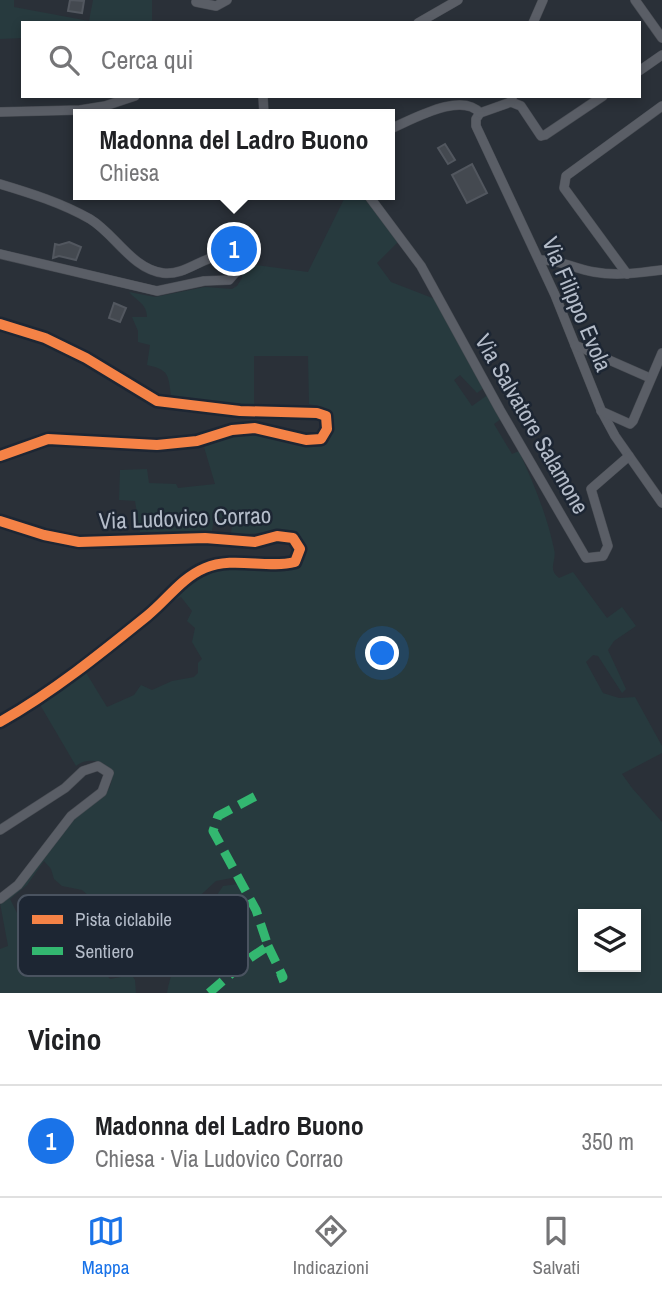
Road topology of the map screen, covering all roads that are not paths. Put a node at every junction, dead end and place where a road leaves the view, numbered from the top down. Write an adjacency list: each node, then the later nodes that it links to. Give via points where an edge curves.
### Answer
1 (227, 0): 5 (street, via 216,6)
2 (458, 0): 6 (street)
3 (543, 0): 7 (street)
4 (635, 0): 8 (street)
5 (196, 2)
6 (421, 21)
7 (534, 21)
8 (662, 38)
9 (662, 55): 10 (street)
10 (641, 70)
11 (129, 98): 15 (street)
12 (600, 98): 13 (street, via 545,135 537,133)
13 (512, 99): 18 (street)
14 (662, 106): 25 (street, via 563,182)
15 (86, 109)
16 (73, 110): 17 (street)
17 (0, 112)
18 (480, 113): 19 (street, via 461,104); 23 (street, Via Filippo Evola, via 477,126)
19 (395, 127)
20 (0, 184): 22 (street, via 88,218 106,229 131,256 163,273 224,255 236,268 225,282 204,281 158,291)
21 (372, 200): 32 (street, Via Salvatore Salamone, via 421,266 586,558 603,556 608,546 591,489)
22 (0, 254)
23 (538, 260): 25 (street, via 558,260 597,273); 27 (street, Via Filippo Evola)
24 (662, 270): 25 (street)
25 (626, 274)
26 (0, 324): 31 (street, via 45,338 86,358 157,401 240,411 317,412 326,416 327,429 321,439 306,440 255,428 157,444 48,439)
27 (575, 345): 29 (street); 30 (street, Via Filippo Evola)
28 (662, 353): 29 (street)
29 (650, 378): 30 (street, via 630,424)
30 (601, 410): 32 (street, Via Filippo Evola)
31 (0, 456)
32 (629, 456): 33 (street, Via Filippo Evola)
33 (662, 503)
34 (0, 521): 35 (street, Via Ludovico Corrao, via 79,542 192,538 256,542 277,536 293,538 300,549 295,562 283,565 206,567 69,679)
35 (0, 722)
36 (0, 830): 37 (street, via 83,771 98,766 109,773 102,792 71,816 18,885)
37 (0, 899)

